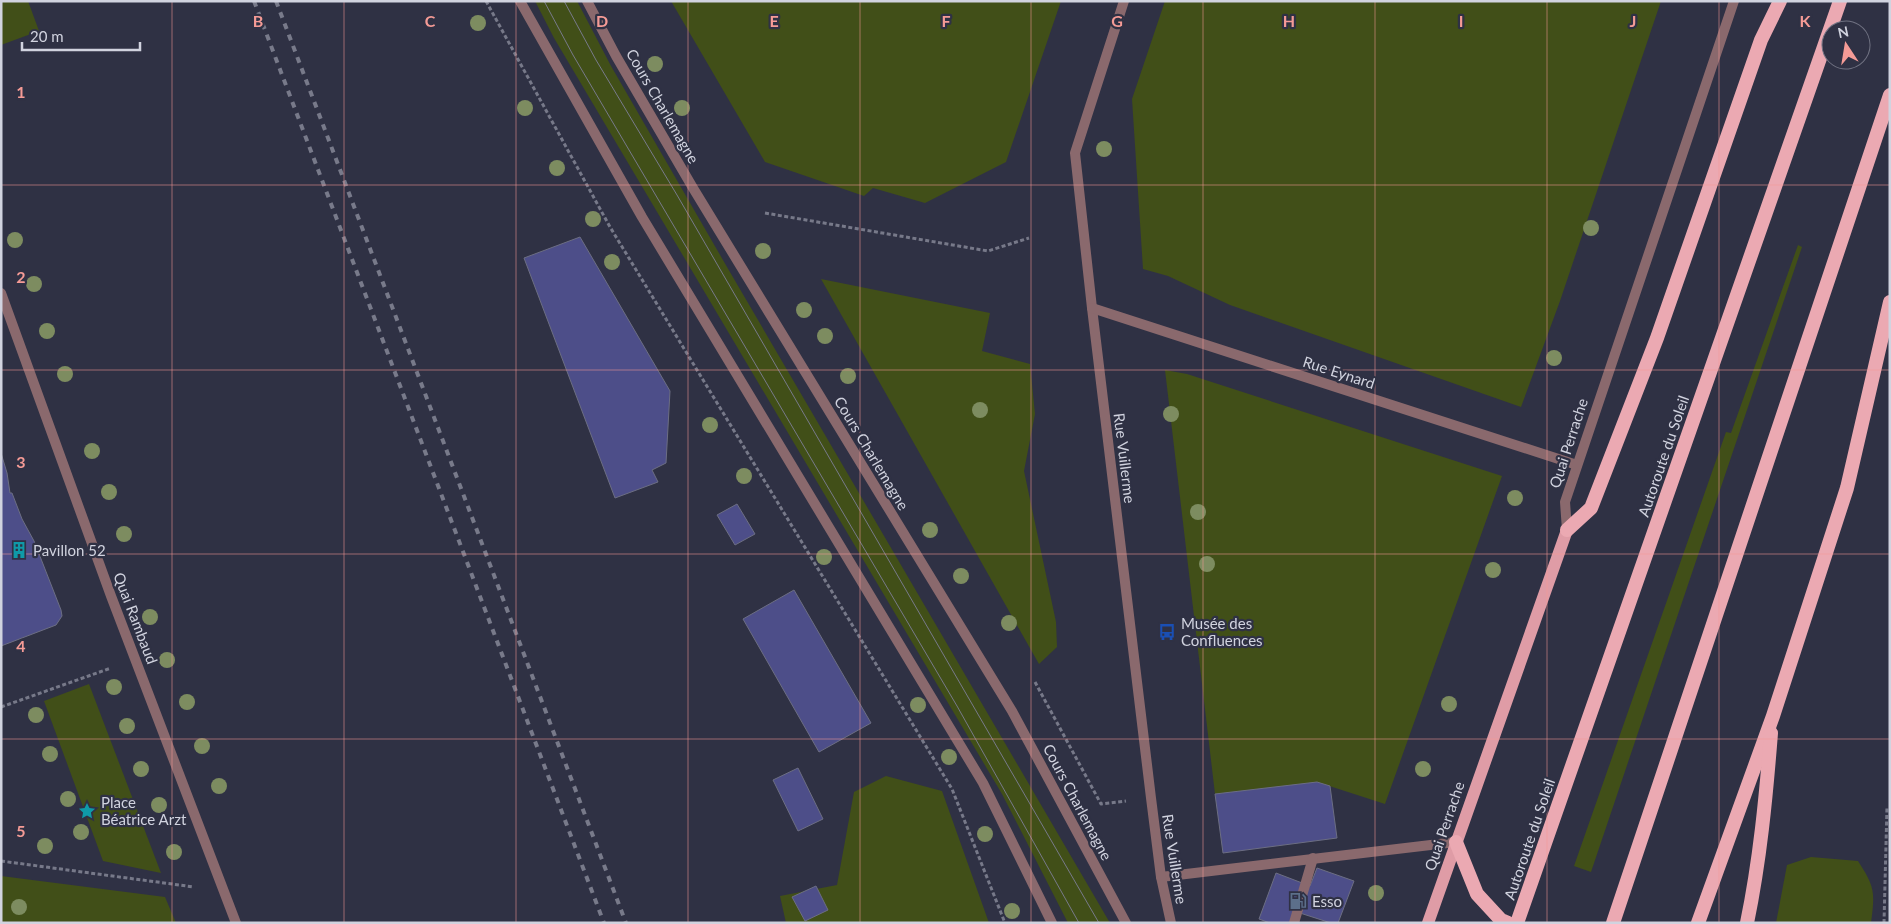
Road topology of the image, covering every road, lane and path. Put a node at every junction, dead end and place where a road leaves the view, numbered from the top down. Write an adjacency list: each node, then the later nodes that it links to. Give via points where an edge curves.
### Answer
1 (486, 1): 28 (path, via 610,227 952,789)
2 (520, 1): 29 (street, via 642,217 983,784)
3 (587, 1): 30 (street, Cours Charlemagne, via 693,188 1012,711)
4 (1124, 1): 13 (street, Rue Vuillerme, via 1075,153)
5 (1734, 1): 14 (street, Quai Perrache)
6 (1780, 1): 15 (highway, via 1761,40 1657,338 1591,508)
7 (1840, 1): 35 (highway, Autoroute du Soleil)
8 (1890, 95): 36 (highway)
9 (765, 213): 10 (path, via 988,251)
10 (1029, 238)
11 (1, 293): 16 (street, Quai Rambaud)
12 (1890, 302): 19 (highway, via 1847,488)
13 (1092, 308): 14 (street, Rue Eynard); 25 (street, Rue Vuillerme)
14 (1578, 465): 15 (street, Quai Perrache, via 1565,502)
15 (1566, 530): 22 (main road, Quai Perrache)
16 (136, 660): 18 (path); 26 (street, Quai Rambaud)
17 (1035, 682): 20 (path, Cours Charlemagne, via 1101,804)
18 (1, 707)
19 (1772, 716): 37 (highway); 38 (highway, via 1766,810 1757,876)
20 (1127, 801)
21 (1887, 806): 39 (path)
22 (1456, 842): 23 (street); 33 (main road, Quai Perrache); 34 (highway, via 1476,894)
23 (1313, 858): 25 (street); 32 (street)
24 (1, 860): 26 (path)
25 (1161, 877): 31 (street, Rue Vuillerme)
26 (223, 891): 27 (street, Quai Rambaud)
27 (236, 923)
28 (1005, 923)
29 (1052, 923)
30 (1126, 923)
31 (1171, 923)
32 (1294, 923)
33 (1428, 923)
34 (1508, 923)
35 (1517, 923)
36 (1613, 923)
37 (1698, 923)
38 (1746, 923)
39 (1884, 923)

